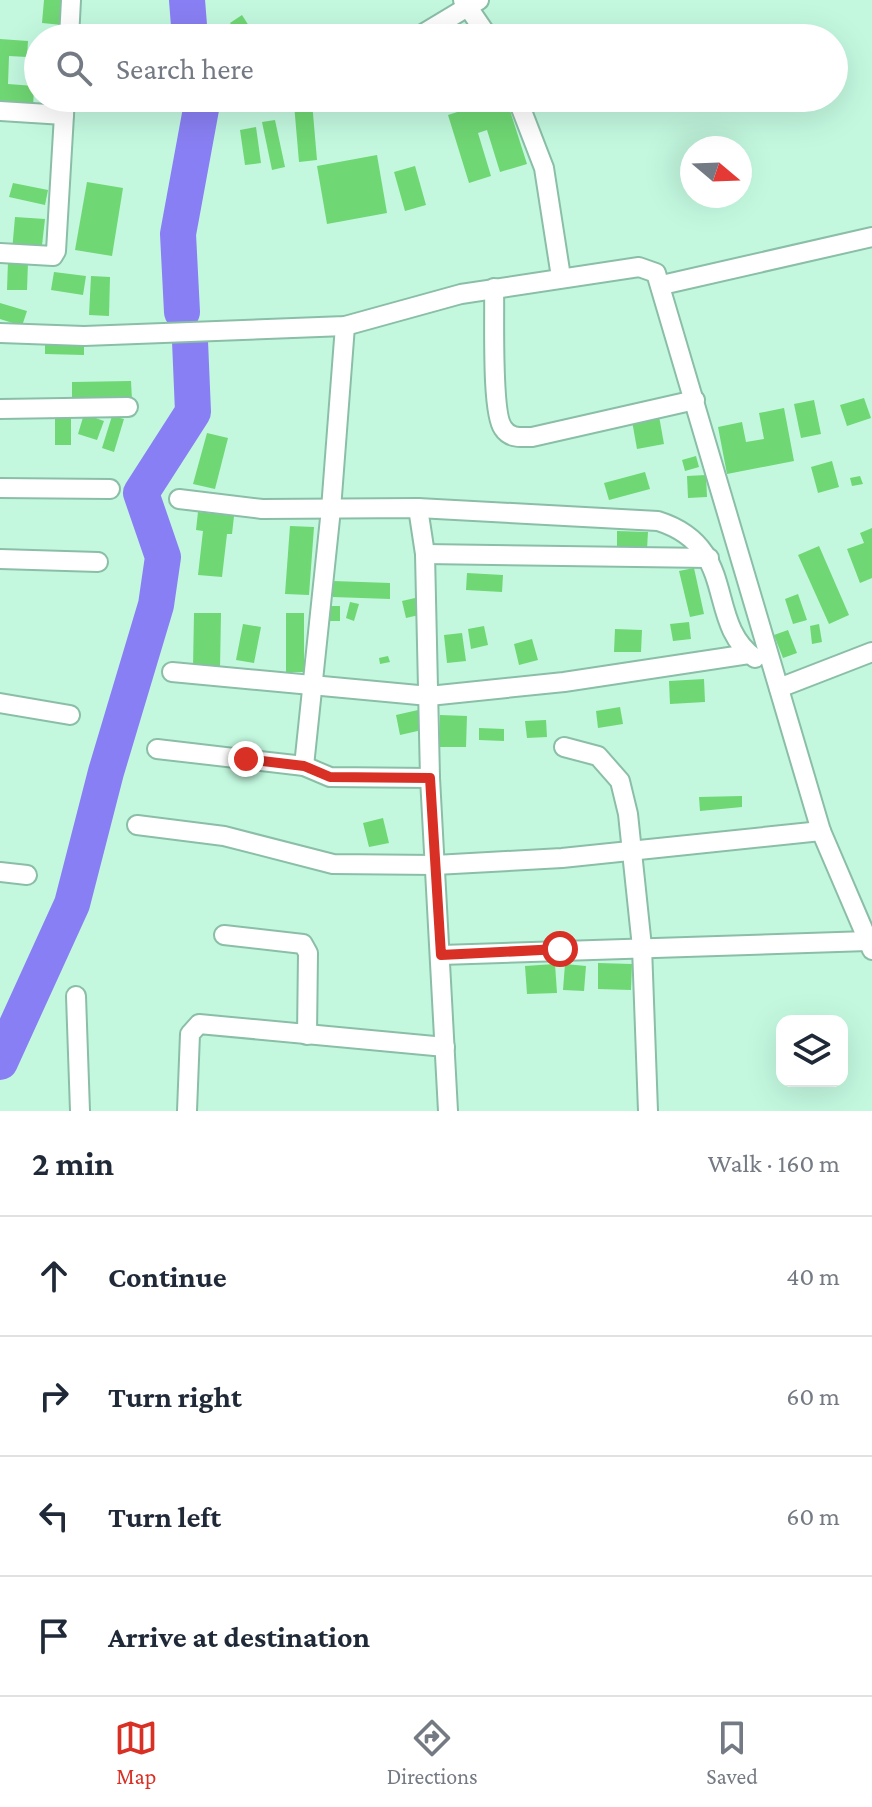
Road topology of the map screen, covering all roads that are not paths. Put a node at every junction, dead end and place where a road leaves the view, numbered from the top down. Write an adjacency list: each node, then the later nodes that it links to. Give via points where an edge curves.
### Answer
1 (71, 0): 3 (street)
2 (470, 2): 4 (street); 5 (street)
3 (70, 24)
4 (437, 24)
5 (482, 24)
6 (24, 109): 7 (street)
7 (0, 111)
8 (65, 112): 11 (street, via 56,251 45,257)
9 (522, 112): 12 (street, via 544,168)
10 (872, 237): 13 (street)
11 (0, 253)
12 (561, 277): 13 (street, via 639,267 656,273); 14 (street)
13 (662, 285): 17 (street)
14 (494, 288): 15 (street); 17 (street, via 497,403 502,428 513,437)
15 (345, 326): 16 (street, via 84,336); 24 (street)
16 (0, 333)
17 (695, 400): 32 (street)
18 (128, 407): 19 (street)
19 (0, 409)
20 (0, 488): 21 (street)
21 (110, 489)
22 (179, 499): 24 (street, via 262,509)
23 (418, 508): 24 (street); 25 (street); 26 (street, via 658,521 688,534)
24 (331, 509): 33 (street)
25 (425, 554): 26 (street); 34 (street)
26 (709, 558): 29 (street, via 737,640)
27 (0, 559): 28 (street)
28 (98, 562)
29 (749, 654): 32 (street); 34 (street)
30 (870, 655): 32 (street)
31 (172, 672): 33 (street)
32 (776, 680): 42 (street)
33 (310, 683): 34 (street); 39 (street)
34 (429, 696): 40 (street)
35 (0, 703): 36 (street)
36 (70, 715)
37 (564, 747): 43 (street, via 598,756 620,781)
38 (157, 749): 39 (street)
39 (304, 766): 40 (street, via 330,777)
40 (430, 778): 44 (street)
41 (137, 825): 44 (street, via 224,836 333,864)
42 (821, 831): 43 (street); 48 (street)
43 (632, 850): 44 (street); 49 (street)
44 (435, 865): 50 (street)
45 (0, 872): 46 (street)
46 (27, 875)
47 (224, 935): 52 (street, via 303,944 308,953)
48 (870, 946): 49 (street)
49 (642, 947): 50 (street); 57 (street)
50 (441, 955): 53 (street)
51 (76, 996): 54 (street)
52 (307, 1035): 53 (street); 55 (street, via 199,1024 190,1034)
53 (445, 1047): 56 (street)
54 (80, 1111)
55 (187, 1111)
56 (448, 1111)
57 (648, 1111)

